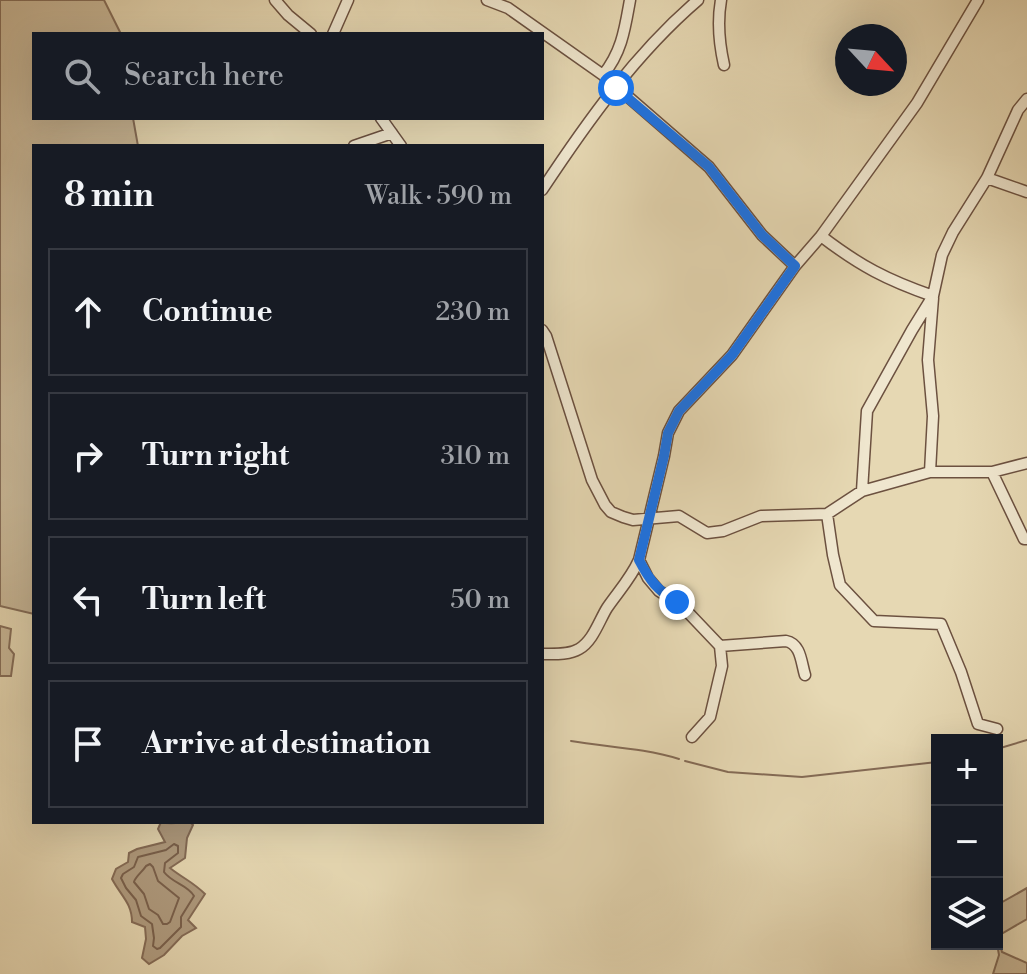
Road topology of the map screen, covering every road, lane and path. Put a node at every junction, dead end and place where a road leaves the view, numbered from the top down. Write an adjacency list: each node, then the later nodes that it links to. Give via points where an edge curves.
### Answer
1 (275, 0): 9 (street)
2 (348, 0): 10 (street)
3 (487, 0): 8 (street)
4 (630, 0): 12 (street, via 622,42)
5 (698, 0): 13 (street, via 669,25)
6 (721, 0): 11 (street)
7 (978, 0): 22 (street, via 917,103)
8 (509, 4): 12 (street)
9 (309, 32)
10 (334, 32)
11 (724, 65)
12 (603, 75): 13 (street)
13 (616, 88): 20 (street); 23 (street, via 709,167 762,235)
14 (1027, 99): 19 (street)
15 (382, 120): 16 (street)
16 (392, 133): 17 (street); 18 (street)
17 (360, 144)
18 (400, 144)
19 (987, 178): 21 (street); 24 (street, via 942,255)
20 (544, 187)
21 (1027, 192)
22 (821, 236): 23 (street); 24 (street, via 870,271)
23 (795, 266): 31 (street, via 732,355 679,411 668,433)
24 (933, 296): 27 (street); 29 (street, via 867,411)
25 (544, 333): 31 (street, via 605,505 633,520)
26 (1027, 463): 28 (street)
27 (930, 472): 28 (street); 29 (street)
28 (992, 472): 32 (street)
29 (862, 491): 30 (street)
30 (827, 514): 31 (street, via 761,516 707,533 679,516); 37 (street, via 840,585 874,621 941,624 978,724)
31 (649, 518): 33 (street)
32 (1027, 539)
33 (639, 560): 34 (street, via 659,591 681,605); 35 (street, via 584,647)
34 (720, 646): 36 (street, via 792,642); 38 (street, via 722,666 710,717)
35 (544, 654)
36 (805, 675)
37 (997, 729)
38 (692, 737)

